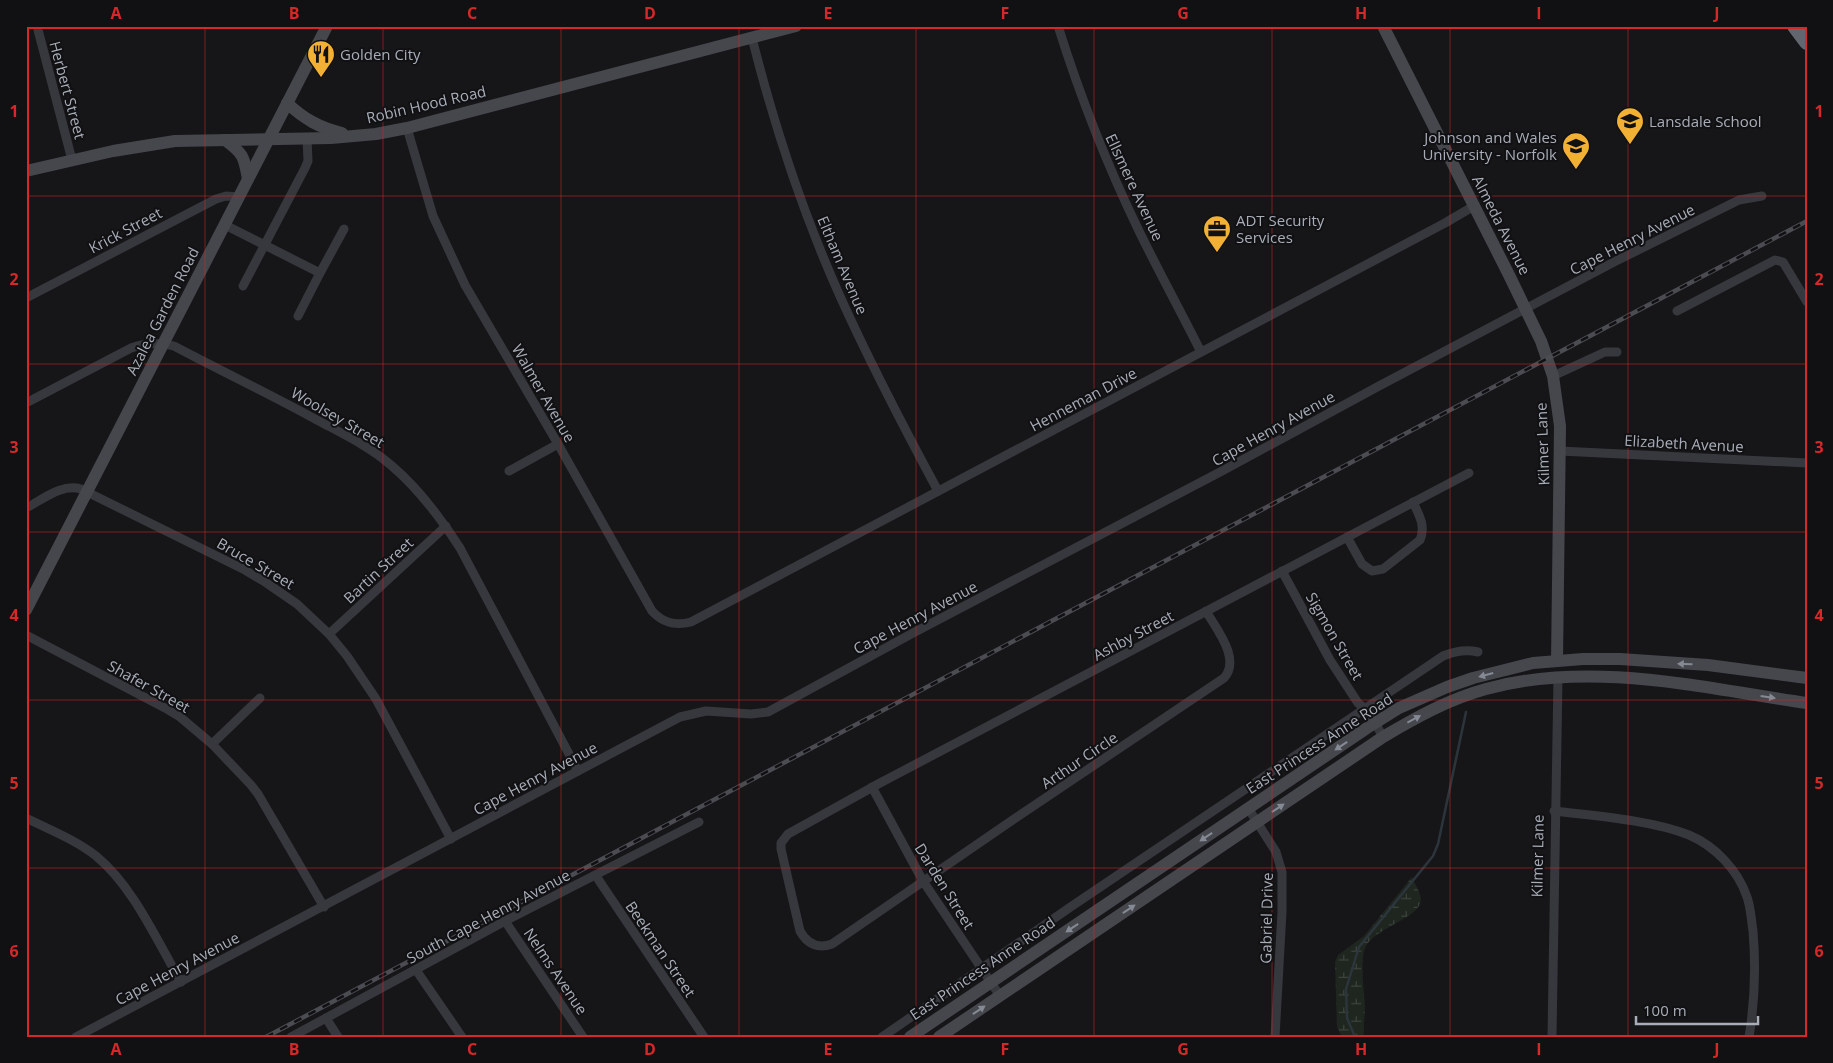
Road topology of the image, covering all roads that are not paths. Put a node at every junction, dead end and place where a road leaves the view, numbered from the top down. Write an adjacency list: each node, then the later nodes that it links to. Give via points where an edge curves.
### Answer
1 (37, 26): 15 (street, Herbert Street)
2 (327, 26): 9 (main road, Azalea Garden Road)
3 (796, 26): 7 (main road, Robin Hood Road)
4 (1058, 26): 32 (street, Ellsmere Avenue, via 1111,169)
5 (1382, 26): 20 (main road, Almeda Avenue)
6 (1795, 26): 8 (highway)
7 (752, 38): 10 (main road, Robin Hood Road); 42 (street, Eltham Avenue, via 786,155 838,292 888,398)
8 (1807, 42)
9 (287, 103): 11 (main road, via 320,127); 13 (main road, Azalea Garden Road)
10 (407, 128): 11 (main road, Robin Hood Road); 37 (street, Walmer Avenue, via 423,188 448,251 474,302)
11 (354, 136): 12 (main road, Robin Hood Road)
12 (307, 138): 13 (main road, Robin Hood Road); 23 (street, via 308,161)
13 (269, 139): 14 (main road, Robin Hood Road); 17 (main road, Azalea Garden Road)
14 (225, 140): 15 (main road, Robin Hood Road, via 175,141); 17 (main road, via 240,151)
15 (72, 160): 16 (main road, Robin Hood Road)
16 (26, 171)
17 (248, 179): 19 (main road, Azalea Garden Road)
18 (1762, 196): 28 (street, Cape Henry Avenue, via 1739,200)
19 (239, 197): 21 (main road, Azalea Garden Road); 26 (street, Krick Street, via 216,198)
20 (1474, 206): 28 (main road, Almeda Avenue); 32 (street, Henneman Drive)
21 (225, 224): 23 (street); 31 (main road, Azalea Garden Road)
22 (344, 229): 24 (street)
23 (264, 246): 24 (street); 25 (street)
24 (320, 273): 30 (street)
25 (243, 286)
26 (26, 298)
27 (1807, 302): 29 (street, via 1783,262 1775,260)
28 (1524, 309): 34 (main road, Almeda Avenue); 63 (street, Cape Henry Avenue, via 768,712 692,713)
29 (1677, 311)
30 (298, 316)
31 (164, 343): 36 (street, Woolsey Street, via 131,348); 43 (main road, Azalea Garden Road); 46 (street, Woolsey Street, via 377,454 424,497)
32 (1201, 352): 42 (street, Henneman Drive)
33 (1618, 352): 35 (street, via 1605,352)
34 (1548, 359): 35 (main road, Kilmer Lane)
35 (1553, 376): 38 (main road, Kilmer Lane)
36 (26, 403)
37 (558, 444): 40 (street); 51 (street, Walmer Avenue, via 652,611 662,620 675,624 691,622)
38 (1560, 451): 39 (street, Elizabeth Avenue); 55 (main road, Kilmer Lane)
39 (1807, 463)
40 (509, 471)
41 (1469, 473): 44 (street, Ashby Street)
42 (938, 491): 51 (street, Henneman Drive)
43 (87, 492): 45 (street, Bruce Street, via 77,488 62,489); 49 (main road, Azalea Garden Road); 52 (street, Bruce Street, via 265,582 297,604)
44 (1413, 502): 47 (street, Ashby Street); 47 (street, via 1422,521 1420,540 1383,570 1367,569)
45 (26, 508)
46 (446, 526): 52 (street, Bartin Street); 63 (street, Woolsey Street)
47 (1347, 537): 48 (street, Ashby Street)
48 (1282, 571): 50 (street, Ashby Street); 59 (street, Sigmon Street, via 1330,660)
49 (26, 610)
50 (1206, 612): 64 (street, Ashby Street); 72 (street, Arthur Circle, via 1230,654 1230,667 1224,678)
51 (704, 615)
52 (329, 634): 70 (street, Bruce Street, via 376,699)
53 (26, 635): 62 (street, Shafer Street, via 165,708)
54 (1478, 652): 59 (street, via 1454,651 1443,656)
55 (1557, 669): 56 (main road, one-way to 55, via 1708,665 1620,659 1583,659); 58 (main road, East Princess Anne Road, one-way to 58, via 1585,676 1652,680); 60 (main road, East Princess Anne Road, one-way to 60, via 1534,663 1472,678 1399,708); 61 (main road, East Princess Anne Road, one-way to 55, via 1434,709 1463,697 1533,679); 66 (street, Kilmer Lane)
56 (1807, 678)
57 (260, 698): 62 (street)
58 (1807, 703)
59 (1365, 708): 60 (street, Sigmon Street); 76 (street)
60 (1375, 723): 61 (street, Sigmon Street); 65 (main road, East Princess Anne Road, one-way to 65)
61 (1383, 738): 69 (main road, East Princess Anne Road, one-way to 61)
62 (212, 744): 74 (street, Shafer Street, via 258,794)
63 (578, 771): 70 (street, Cape Henry Avenue)
64 (872, 787): 72 (street, Darden Street); 73 (street, Ashby Street, via 788,834 780,849 800,931 813,945 832,944)
65 (1248, 808): 69 (street, Gabriel Drive); 79 (main road, East Princess Anne Road, one-way to 79)
66 (1554, 812): 92 (street, Kilmer Lane); 93 (street, via 1673,829 1702,841 1728,863 1742,886 1750,910 1756,980)
67 (26, 818): 78 (street, via 82,846 108,867 130,893)
68 (699, 822): 71 (street, South Cape Henry Avenue)
69 (1257, 822): 80 (main road, East Princess Anne Road, one-way to 69); 91 (street, Gabriel Drive, via 1276,852 1282,872)
70 (451, 839): 74 (street, Cape Henry Avenue)
71 (596, 876): 75 (street, South Cape Henry Avenue); 87 (street, Beekman Street)
72 (924, 880): 73 (street, Arthur Circle); 76 (street, Darden Street)
73 (887, 906)
74 (324, 907): 78 (street, Cape Henry Avenue)
75 (505, 921): 77 (street, South Cape Henry Avenue); 86 (street, Nelms Avenue)
76 (982, 969): 79 (street, Darden Street); 88 (street)
77 (416, 970): 81 (street, South Cape Henry Avenue); 85 (street)
78 (181, 982): 82 (street, Cape Henry Avenue)
79 (991, 982): 80 (street, Darden Street); 89 (main road, East Princess Anne Road)
80 (1000, 996): 90 (main road, East Princess Anne Road, one-way to 80)
81 (326, 1018): 83 (street, South Cape Henry Avenue); 84 (street)
82 (76, 1037)
83 (290, 1037)
84 (338, 1037)
85 (462, 1037)
86 (583, 1037)
87 (704, 1037)
88 (882, 1037)
89 (910, 1037)
90 (939, 1037)
91 (1275, 1037)
92 (1552, 1037)
93 (1749, 1037)

